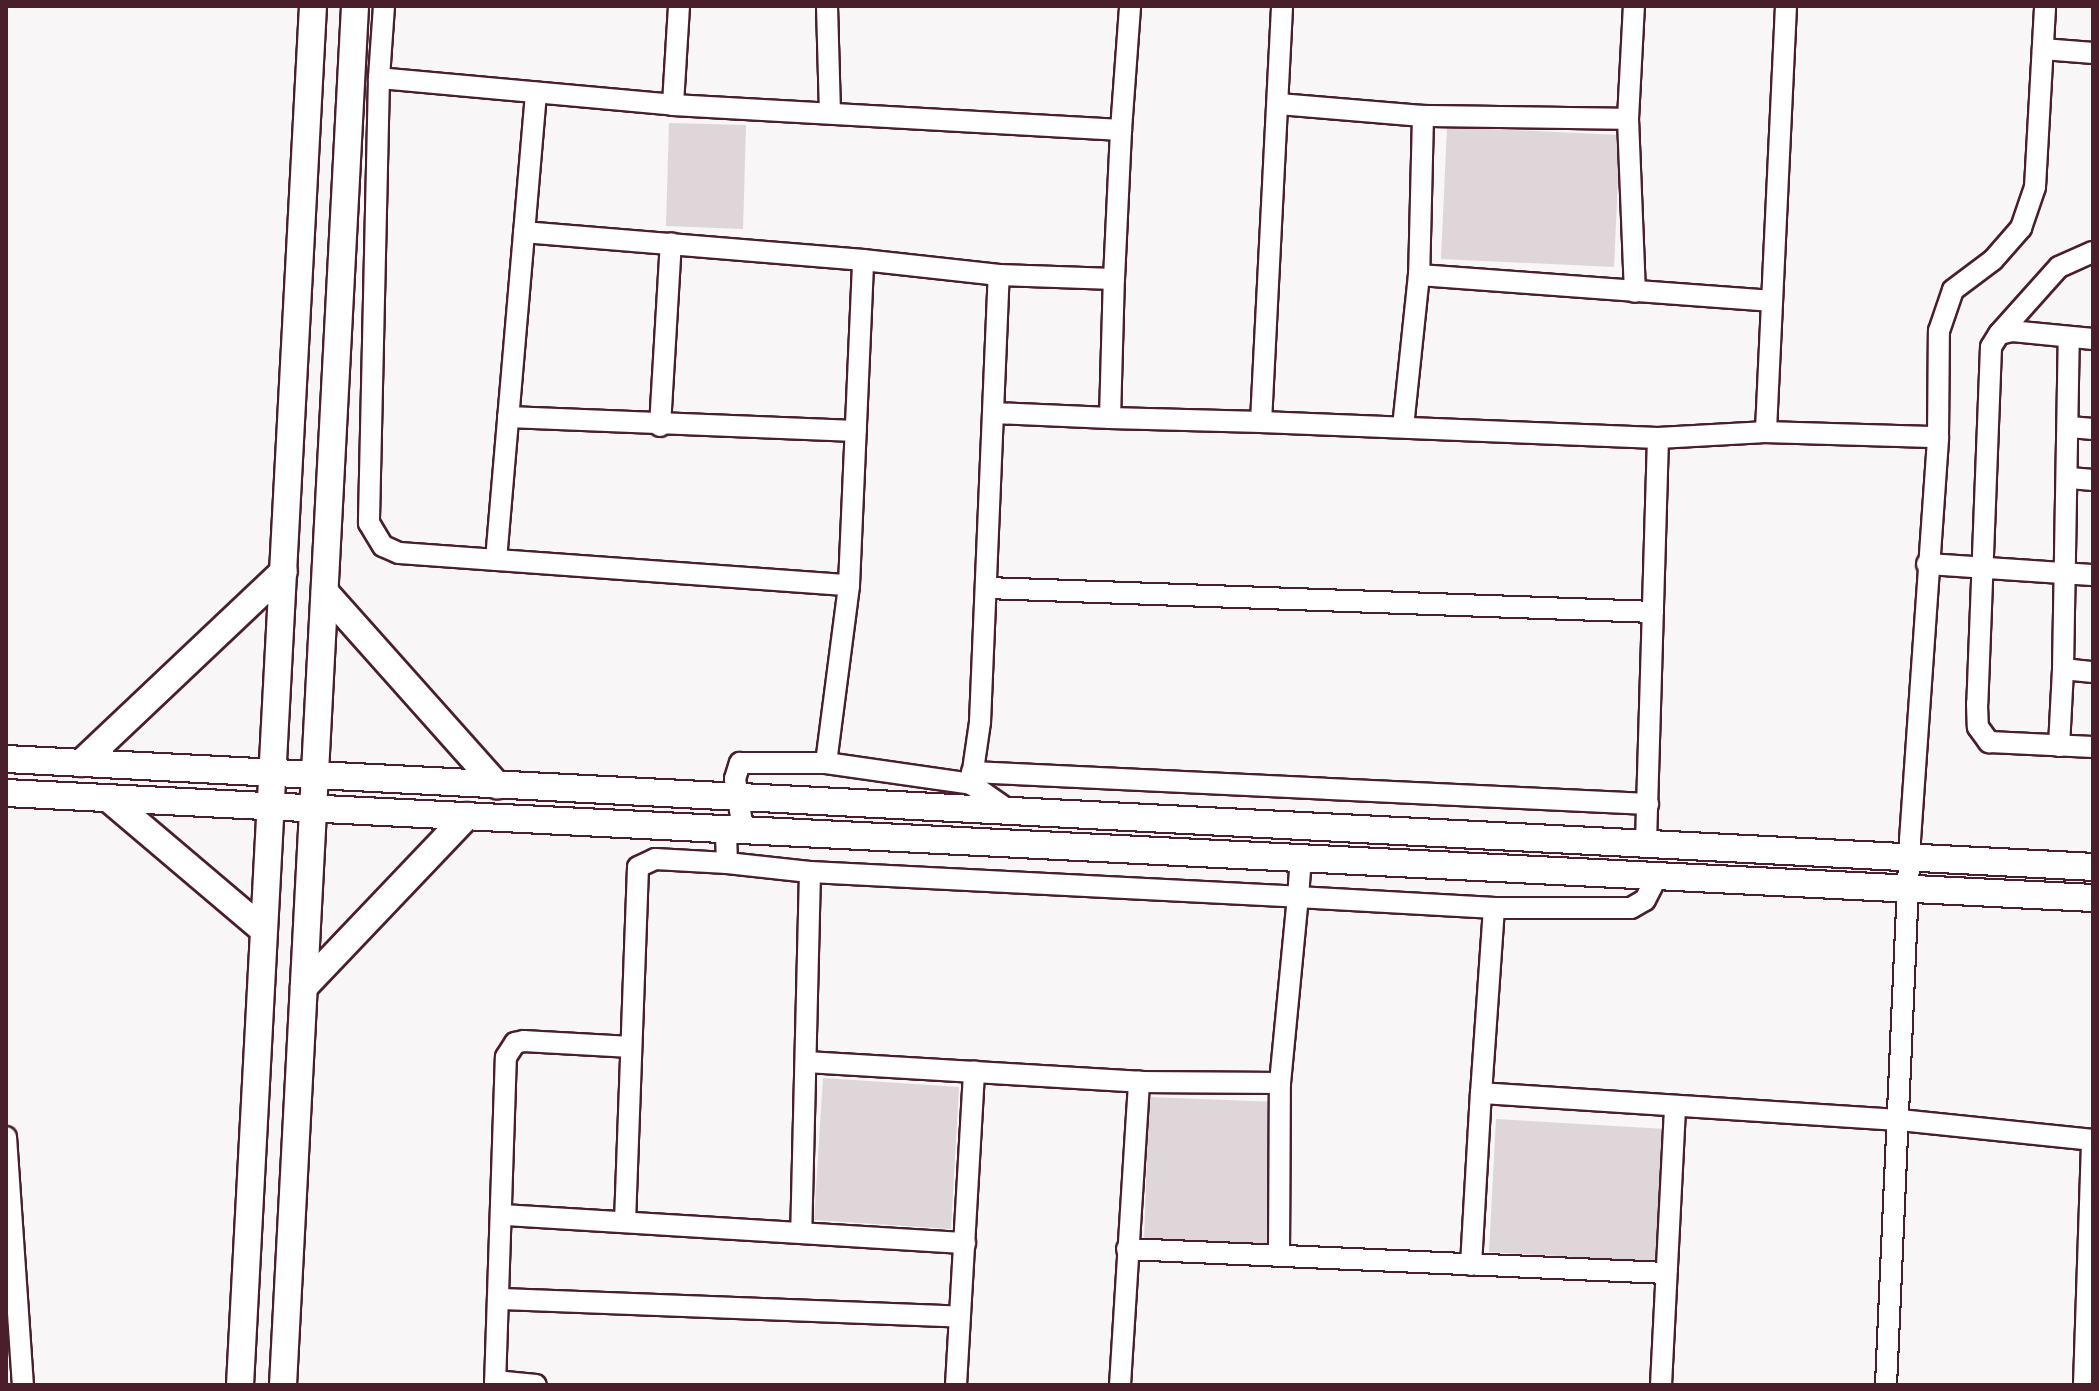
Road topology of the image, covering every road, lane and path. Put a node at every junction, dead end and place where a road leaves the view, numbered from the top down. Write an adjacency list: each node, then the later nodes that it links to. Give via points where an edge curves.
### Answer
1 (313, 6): 50 (main road)
2 (355, 6): 55 (main road)
3 (384, 6): 13 (street)
4 (679, 6): 16 (street)
5 (827, 6): 17 (street)
6 (1130, 6): 20 (street)
7 (1282, 6): 15 (street)
8 (1634, 6): 19 (street)
9 (1786, 6): 29 (street)
10 (2045, 6): 11 (street)
11 (2043, 49): 12 (street); 43 (street, via 2035,187 2021,228 1993,260 1953,290 1943,309 1937,358)
12 (2093, 53)
13 (379, 78): 14 (street); 47 (street, via 369,523 383,546 399,553)
14 (536, 93): 16 (street); 21 (street)
15 (1279, 104): 18 (street); 36 (street)
16 (673, 105): 17 (street)
17 (830, 111): 20 (street)
18 (1423, 116): 19 (street); 26 (street)
19 (1628, 119): 28 (street)
20 (1121, 130): 27 (street)
21 (524, 232): 22 (street); 34 (street)
22 (671, 243): 24 (street); 37 (street)
23 (2093, 252): 30 (street, via 2059,267)
24 (863, 260): 25 (street); 41 (street)
25 (999, 275): 27 (street); 33 (street)
26 (1419, 275): 28 (street); 38 (street)
27 (1114, 279): 35 (street)
28 (1635, 292): 29 (street)
29 (1770, 301): 42 (street)
30 (1999, 334): 31 (street); 49 (street, via 1990,357)
31 (2069, 338): 32 (street); 39 (street)
32 (2093, 339)
33 (994, 413): 35 (street); 54 (street)
34 (508, 417): 37 (street); 47 (street)
35 (1110, 418): 36 (street)
36 (1261, 422): 38 (street)
37 (660, 426): 41 (street)
38 (1403, 427): 44 (street)
39 (2070, 427): 40 (street); 45 (street)
40 (2093, 429)
41 (856, 431): 53 (street)
42 (1766, 432): 43 (street); 44 (street)
43 (1938, 437): 48 (street)
44 (1658, 438): 56 (street)
45 (2070, 478): 46 (street); 51 (street)
46 (2093, 480)
47 (496, 560): 53 (street)
48 (1927, 564): 49 (street); 78 (street)
49 (1981, 566): 51 (street); 59 (street, via 1977,704 1982,736 2000,745)
50 (284, 571): 62 (main road); 64 (main road)
51 (2064, 573): 52 (street); 57 (street)
52 (2093, 575)
53 (849, 585): 63 (street)
54 (987, 588): 56 (street); 66 (street)
55 (325, 592): 65 (main road); 67 (main road)
56 (1653, 612): 71 (street)
57 (2063, 669): 58 (street); 59 (street)
58 (2093, 672)
59 (2059, 746): 60 (street)
60 (2093, 747)
61 (6, 759): 62 (main road)
62 (81, 763): 64 (main road)
63 (826, 763): 66 (street); 69 (street, via 740,763 735,771)
64 (273, 773): 65 (main road); 72 (main road)
65 (315, 776): 67 (main road); 73 (main road)
66 (972, 778): 71 (street); 74 (street)
67 (497, 785): 69 (main road)
68 (6, 793): 70 (main road)
69 (737, 796): 74 (main road); 76 (street)
70 (109, 799): 72 (main road); 88 (main road)
71 (1648, 804): 77 (street)
72 (271, 806): 73 (main road); 88 (main road)
73 (313, 808): 75 (main road); 89 (main road)
74 (1007, 809): 77 (main road)
75 (467, 816): 76 (main road); 89 (main road)
76 (735, 829): 79 (main road); 80 (street)
77 (1646, 842): 78 (main road)
78 (1909, 856): 81 (main road); 84 (street)
79 (1301, 857): 83 (main road); 85 (street)
80 (727, 863): 82 (street); 90 (street, via 655,859 638,867)
81 (2093, 867)
82 (810, 872): 85 (street); 91 (street)
83 (1658, 875): 84 (main road); 87 (street, via 1645,900 1631,908)
84 (1908, 888): 86 (main road); 97 (street)
85 (1298, 897): 87 (street); 94 (street)
86 (2093, 898)
87 (1494, 908): 95 (street)
88 (261, 928): 112 (main road)
89 (304, 987): 113 (main road)
90 (630, 1047): 100 (street, via 524,1041 509,1050); 101 (street)
91 (806, 1062): 92 (street); 102 (street)
92 (974, 1072): 93 (street); 103 (street)
93 (1139, 1082): 94 (street); 104 (street)
94 (1280, 1083): 105 (street)
95 (1481, 1093): 96 (street); 106 (street)
96 (1675, 1108): 97 (street); 107 (street)
97 (1900, 1120): 99 (street); 118 (street)
98 (6, 1137): 111 (street)
99 (2093, 1140): 119 (street)
100 (504, 1215): 101 (street); 108 (street)
101 (625, 1222): 102 (street)
102 (801, 1233): 103 (street)
103 (965, 1243): 109 (street)
104 (1127, 1249): 105 (street); 116 (street)
105 (1279, 1255): 106 (street)
106 (1471, 1265): 107 (street)
107 (1666, 1273): 117 (street)
108 (499, 1299): 109 (street); 110 (street)
109 (960, 1317): 115 (street)
110 (495, 1383): 114 (street)
111 (23, 1385)
112 (240, 1385)
113 (283, 1385)
114 (536, 1385)
115 (956, 1385)
116 (1120, 1385)
117 (1661, 1385)
118 (1886, 1385)
119 (2084, 1385)

